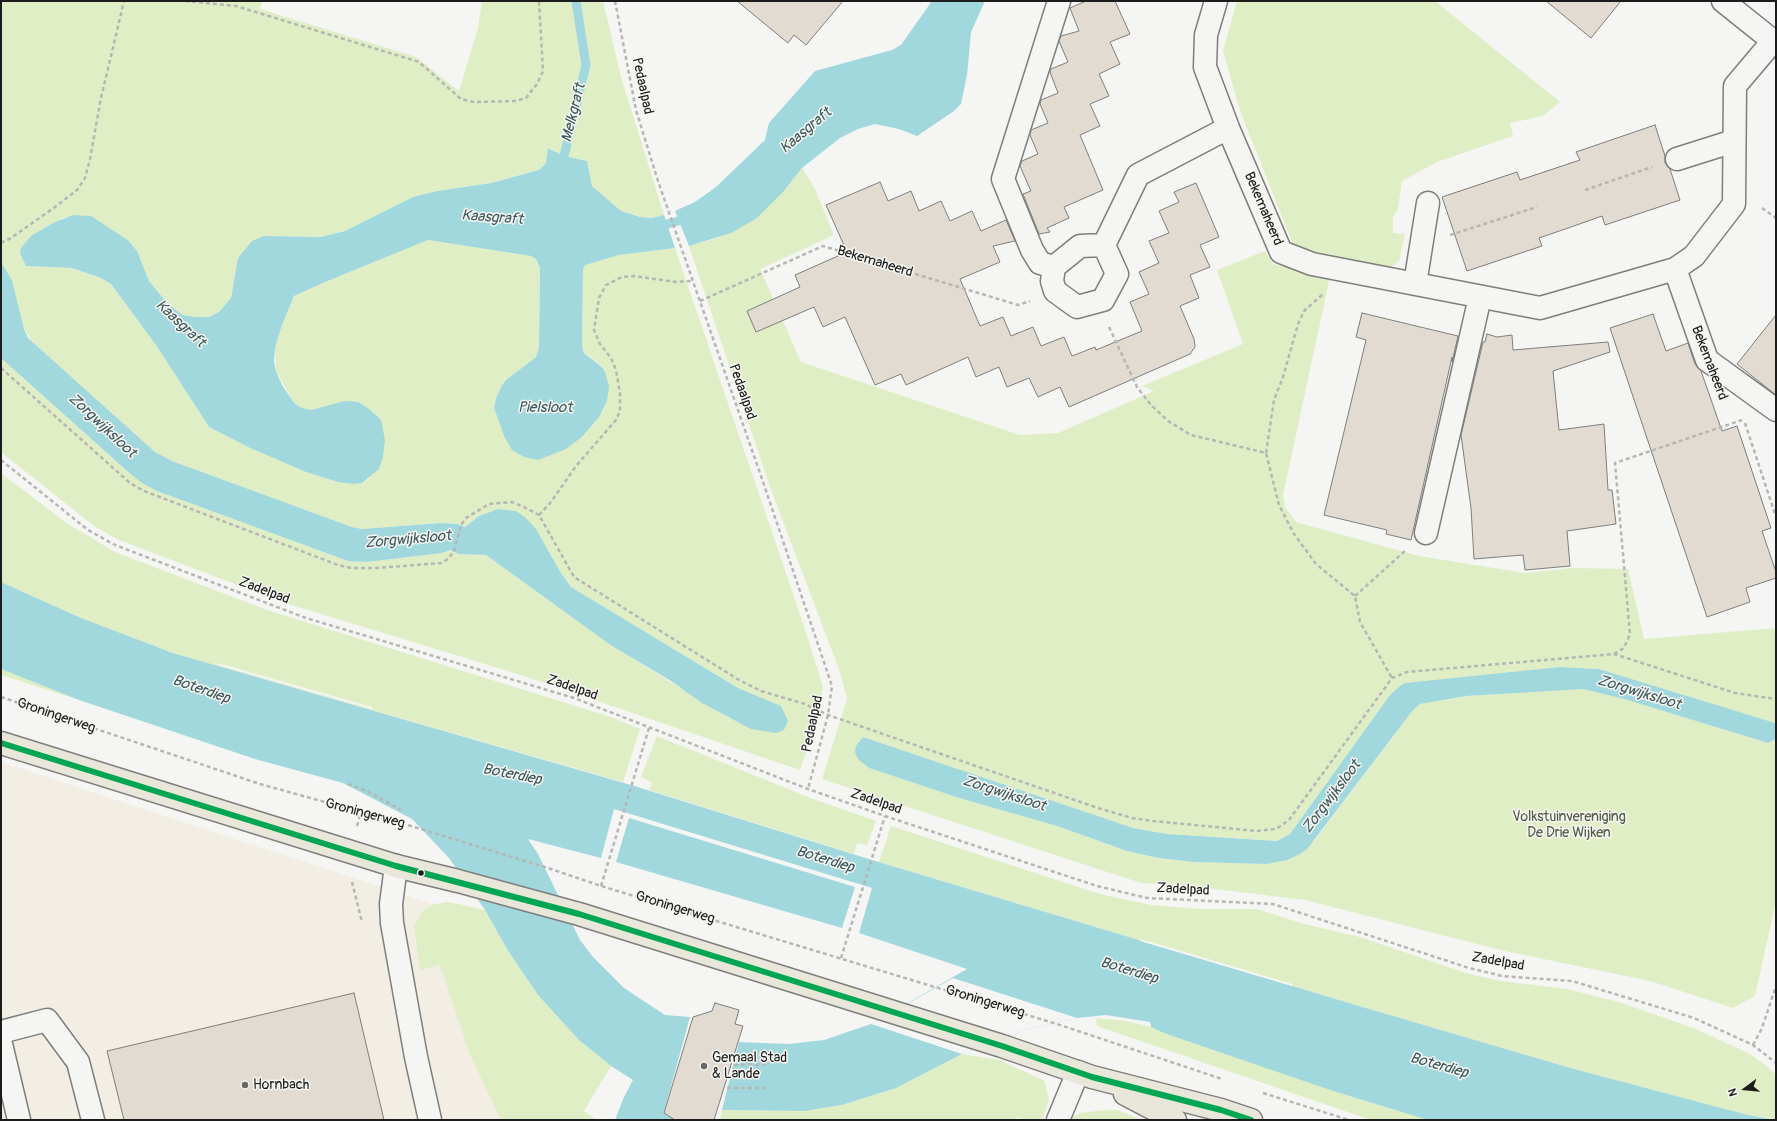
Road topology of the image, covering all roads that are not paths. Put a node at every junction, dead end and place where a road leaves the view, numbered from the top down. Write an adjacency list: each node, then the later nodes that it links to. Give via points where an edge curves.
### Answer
1 (1059, 1): 10 (street, via 1003,179 1032,250 1040,263)
2 (1216, 1): 5 (street, Bekemaheerd, via 1206,35 1205,67)
3 (1723, 1): 4 (street, Bekemaheerd)
4 (1775, 40): 6 (street, Bekemaheerd, via 1735,86)
5 (1228, 128): 9 (street, via 1138,175); 12 (street, Bekemaheerd, via 1281,252 1312,264)
6 (1734, 141): 7 (street); 11 (street, Bekemaheerd, via 1734,204 1694,256)
7 (1677, 159)
8 (1428, 203): 12 (street)
9 (1104, 245): 10 (street, via 1080,246); 10 (street, via 1117,274 1103,300 1077,307 1055,291 1052,281)
10 (1054, 266)
11 (1675, 270): 13 (street, Bekemaheerd, via 1540,308); 14 (street, Bekemaheerd, via 1707,360)
12 (1415, 284): 13 (street, Bekemaheerd)
13 (1480, 297): 15 (street)
14 (1776, 410)
15 (1426, 533)
16 (1, 743): 17 (main road)
17 (396, 866): 20 (main road, via 458,880 579,914); 23 (street, via 391,904 392,923)
18 (1, 1032): 22 (street, via 47,1020 78,1062)
19 (1, 1044): 21 (street)
20 (1085, 1074): 24 (street); 25 (main road); 26 (main road)
21 (20, 1120)
22 (93, 1120)
23 (430, 1120)
24 (1058, 1120)
25 (1176, 1120)
26 (1251, 1120)

